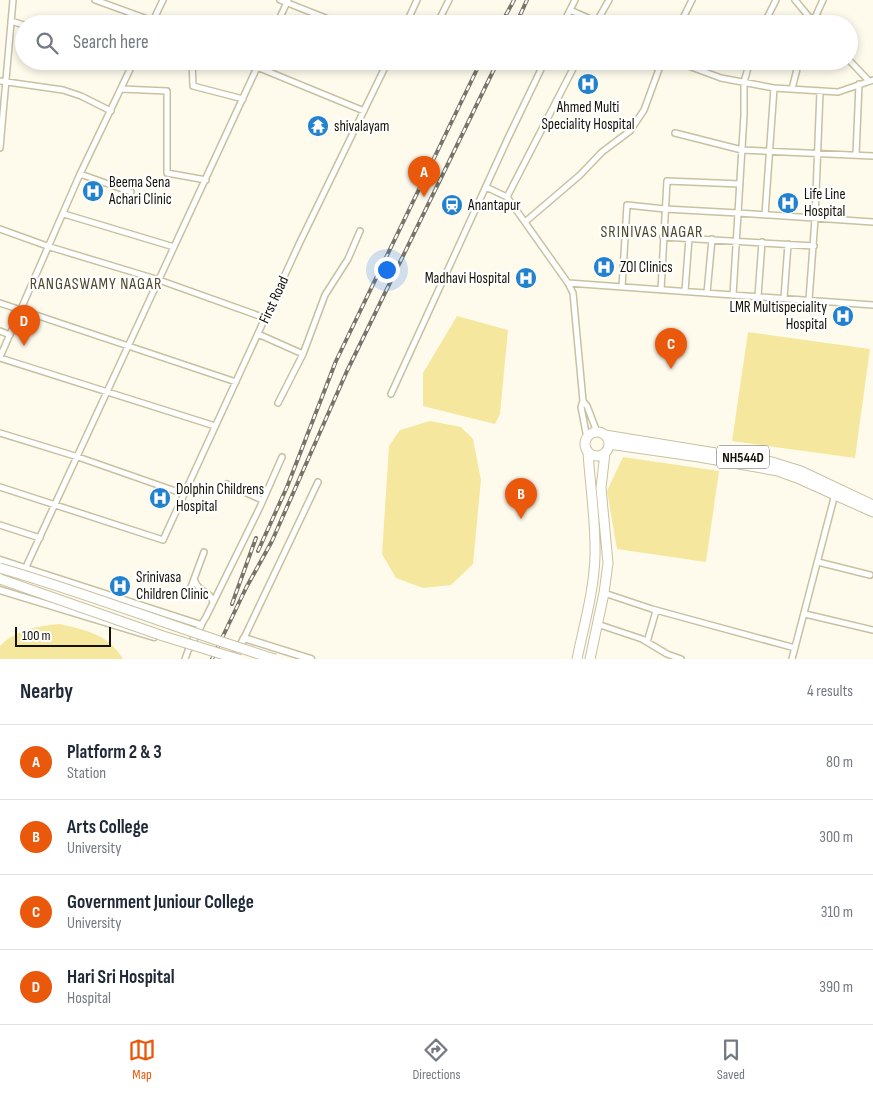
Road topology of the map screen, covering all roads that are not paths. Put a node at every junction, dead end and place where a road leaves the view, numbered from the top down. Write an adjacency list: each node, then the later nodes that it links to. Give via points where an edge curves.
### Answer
1 (13, 0): 28 (street)
2 (95, 0): 15 (street)
3 (163, 0): 16 (street)
4 (280, 0): 13 (street)
5 (417, 0): 19 (street)
6 (449, 0): 20 (street)
7 (575, 0): 14 (street)
8 (608, 0): 23 (street)
9 (692, 0): 24 (street)
10 (776, 0): 25 (street)
11 (795, 0): 26 (street)
12 (823, 0): 27 (street)
13 (288, 1): 17 (street); 18 (street)
14 (570, 10): 21 (street); 22 (street)
15 (134, 15)
16 (156, 15)
17 (281, 15)
18 (320, 15)
19 (410, 15)
20 (442, 15)
21 (568, 15)
22 (580, 15)
23 (601, 15)
24 (684, 15)
25 (768, 15)
26 (807, 15)
27 (817, 15)
28 (11, 21): 29 (street); 44 (street)
29 (15, 22)
30 (858, 69): 43 (street)
31 (130, 70): 48 (street)
32 (192, 70): 51 (street, via 193,86)
33 (256, 70): 51 (street)
34 (264, 70): 53 (street)
35 (384, 70): 53 (street, First Road)
36 (541, 70): 64 (street)
37 (572, 70): 66 (street)
38 (659, 70): 72 (street, via 644,110 630,131)
39 (699, 70): 45 (street)
40 (747, 70): 45 (street)
41 (796, 70): 49 (street)
42 (0, 81): 44 (street)
43 (871, 81): 46 (street)
44 (7, 82): 52 (street, via 63,90); 55 (street)
45 (744, 82): 47 (street); 56 (street)
46 (859, 84): 50 (street, via 838,92); 59 (street)
47 (774, 88): 49 (street); 57 (street)
48 (121, 89): 52 (street); 62 (street, via 167,91 168,173)
49 (792, 89): 50 (street)
50 (820, 91): 58 (street)
51 (243, 99): 62 (street)
52 (111, 111): 61 (street)
53 (364, 111): 98 (street, First Road)
54 (675, 133): 56 (street)
55 (0, 148)
56 (742, 150): 57 (street); 63 (street)
57 (769, 151): 58 (street); 70 (street)
58 (817, 154): 59 (street); 71 (street)
59 (856, 155): 60 (street)
60 (873, 156)
61 (80, 174): 65 (street); 69 (street)
62 (206, 180): 84 (street)
63 (740, 184): 67 (street, via 667,181); 68 (street)
64 (486, 187): 66 (street); 107 (street)
65 (131, 192)
66 (507, 197): 72 (street)
67 (665, 209): 68 (street); 76 (street); 87 (street, via 627,205)
68 (738, 213): 70 (street); 79 (street)
69 (64, 214): 83 (street); 84 (street)
70 (765, 215): 71 (street)
71 (815, 219): 73 (street); 82 (street)
72 (525, 222): 86 (street)
73 (873, 222)
74 (0, 230): 83 (street)
75 (360, 232): 103 (street, via 344,266 325,295)
76 (664, 237): 77 (street); 88 (street)
77 (689, 238): 78 (street); 89 (street)
78 (712, 239): 79 (street); 90 (street)
79 (736, 240): 80 (street); 91 (street)
80 (762, 242): 81 (street); 92 (street)
81 (788, 244): 82 (street); 93 (street)
82 (814, 246): 94 (street)
83 (50, 247): 85 (street); 97 (street)
84 (174, 247): 85 (street)
85 (159, 280): 98 (street); 102 (street)
86 (568, 283): 87 (street); 108 (street, via 573,293)
87 (622, 287): 88 (street)
88 (661, 290): 89 (street)
89 (684, 292): 90 (street)
90 (707, 293): 91 (street)
91 (732, 295): 92 (street)
92 (758, 296): 93 (street)
93 (784, 298): 94 (street)
94 (809, 300): 96 (street)
95 (0, 303): 97 (street)
96 (873, 305)
97 (21, 310): 101 (street); 102 (street)
98 (266, 318): 100 (street, First Road)
99 (0, 331): 101 (street)
100 (258, 334): 103 (street); 105 (street, First Road)
101 (10, 335): 104 (street)
102 (129, 345): 105 (street); 106 (street)
103 (303, 354): 109 (street)
104 (0, 357): 106 (street)
105 (236, 382): 110 (street, First Road)
106 (107, 393): 110 (street); 117 (street)
107 (391, 394)
108 (583, 401): 112 (street); 113 (street, via 581,406)
109 (278, 403)
110 (215, 426): 123 (street, First Road)
111 (0, 432): 117 (street)
112 (601, 434): 113 (highway); 114 (highway); 122 (highway, NH544D, via 772,462 801,471)
113 (587, 438): 115 (highway)
114 (609, 444): 116 (highway); 122 (highway, NH544D, via 778,472)
115 (588, 452): 116 (highway, via 598,456); 156 (highway, via 595,557)
116 (605, 453): 139 (highway, via 601,488 608,562)
117 (78, 457): 123 (street); 125 (street)
118 (282, 457): 124 (street)
119 (318, 482): 147 (street)
120 (227, 484): 124 (street)
121 (0, 487): 125 (street)
122 (835, 492): 126 (highway, NH544D); 127 (highway, NH544D); 132 (street)
123 (184, 494): 125 (street, First Road, via 163,540)
124 (262, 500): 141 (street)
125 (55, 505): 129 (street)
126 (873, 505)
127 (873, 512)
128 (0, 525): 129 (street)
129 (40, 538): 134 (street)
130 (204, 552): 137 (street)
131 (0, 560): 134 (street)
132 (818, 562): 135 (street); 143 (street)
133 (0, 568): 154 (highway, bridge)
134 (25, 568): 145 (street)
135 (870, 575)
136 (0, 579): 153 (highway, bridge)
137 (194, 579): 140 (street); 141 (street, via 198,589 210,595)
138 (0, 590): 149 (street)
139 (604, 593): 142 (street); 144 (highway)
140 (188, 595)
141 (213, 603): 145 (street)
142 (656, 611): 148 (street); 150 (street)
143 (805, 614): 146 (street); 150 (street)
144 (598, 624): 148 (street); 157 (highway)
145 (201, 625): 149 (street)
146 (873, 630)
147 (244, 638): 153 (street, via 234,658); 155 (street)
148 (647, 642): 151 (street)
149 (190, 648): 152 (street)
150 (795, 648): 159 (street)
151 (667, 657): 158 (street)
152 (185, 659)
153 (237, 659)
154 (275, 659)
155 (311, 659)
156 (577, 659)
157 (590, 659)
158 (681, 659)
159 (792, 659)

